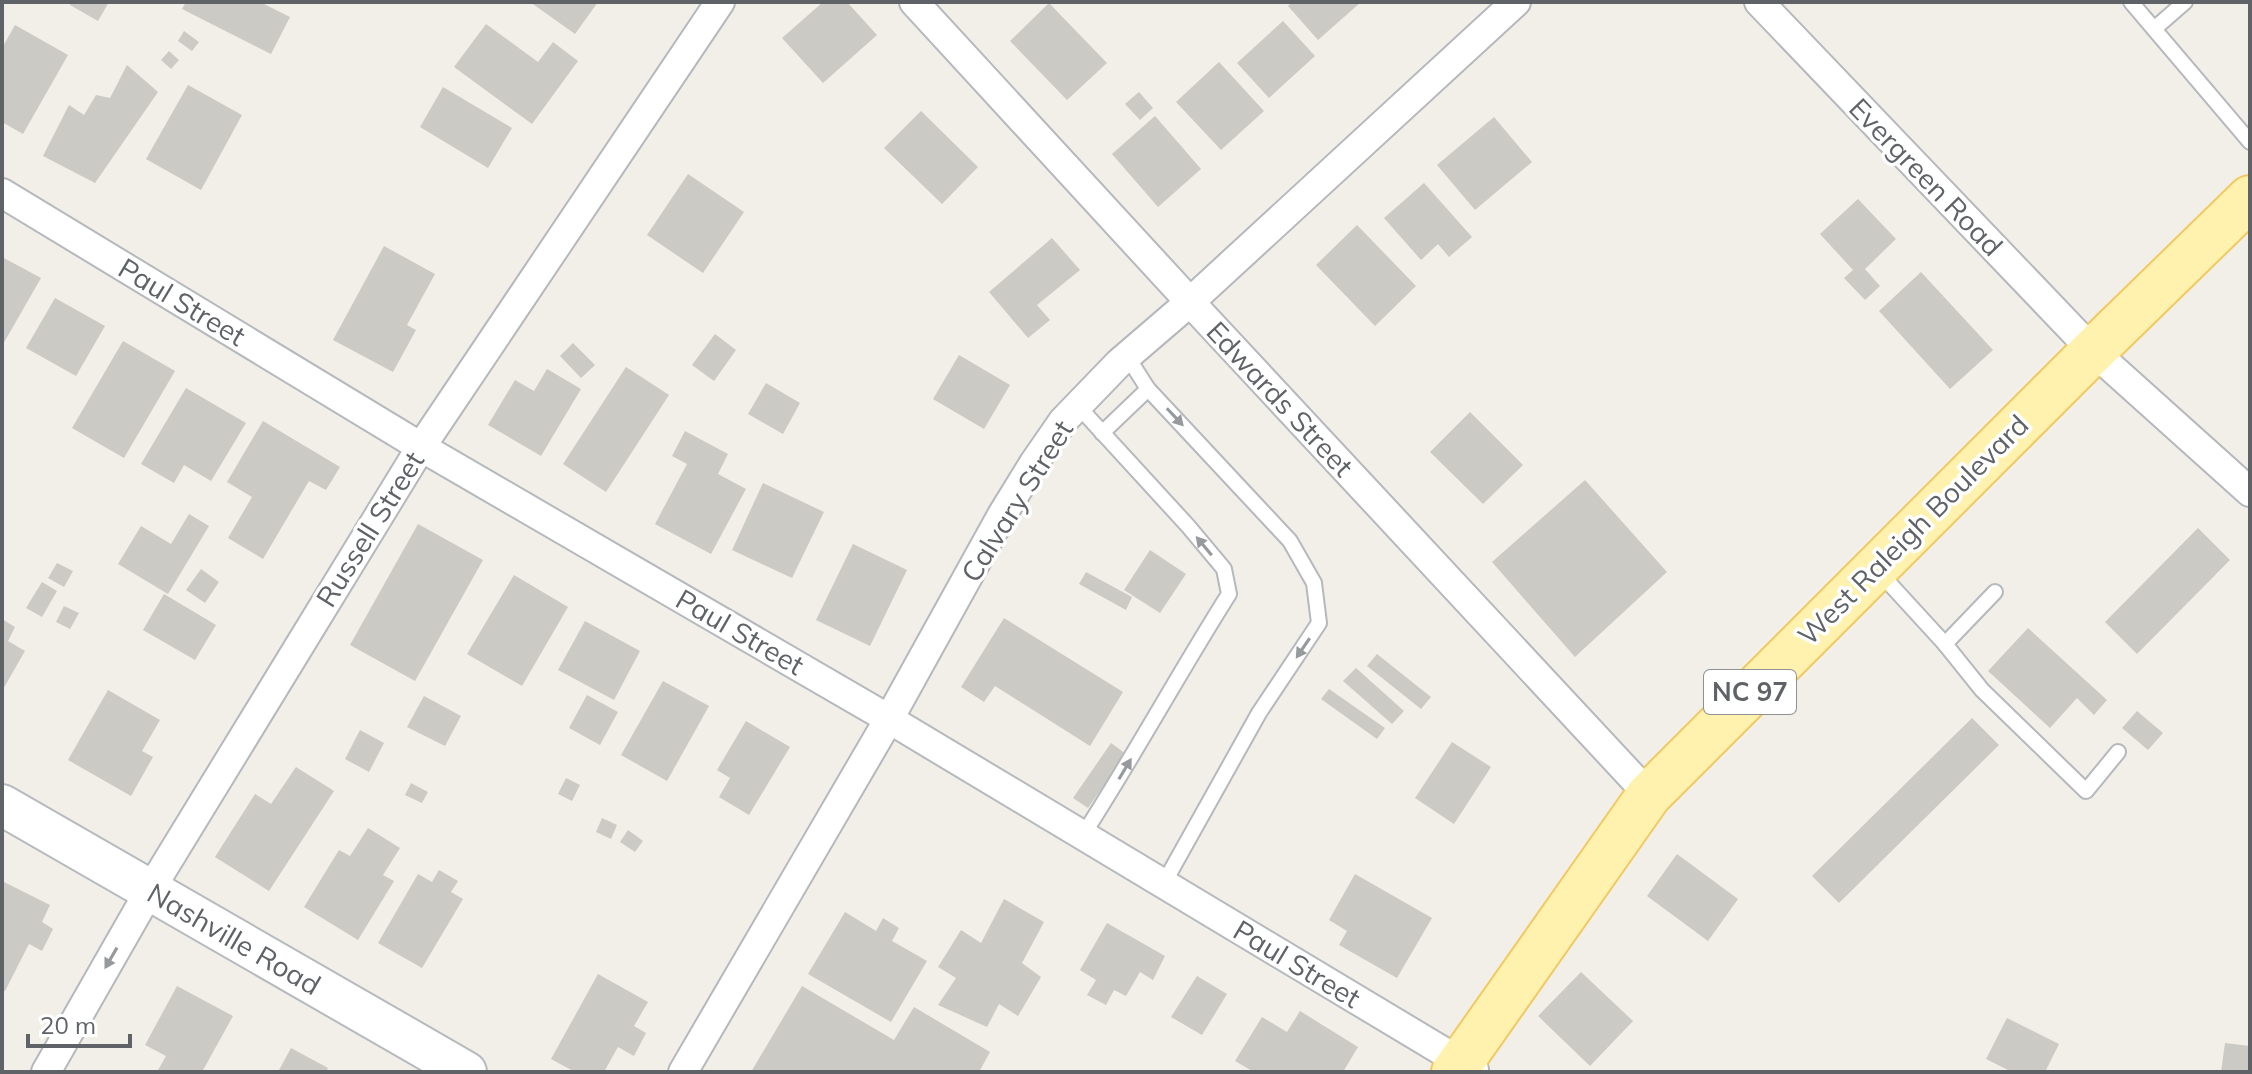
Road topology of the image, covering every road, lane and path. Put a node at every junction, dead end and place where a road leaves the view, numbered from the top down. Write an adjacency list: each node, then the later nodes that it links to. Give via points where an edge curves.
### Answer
1 (720, 2): 17 (street, Russell Street)
2 (914, 2): 11 (street, Edwards Street)
3 (1516, 2): 11 (street, Calvary Street)
4 (1759, 2): 12 (street, Evergreen Road)
5 (2131, 2): 7 (lane)
6 (2185, 2): 7 (lane)
7 (2154, 29): 8 (lane)
8 (2250, 142)
9 (2, 193): 17 (street, Paul Street)
10 (2250, 198): 12 (main road, West Raleigh Boulevard / NC 97)
11 (1190, 302): 13 (street, Calvary Street); 24 (street, Edwards Street)
12 (2093, 351): 18 (street, Evergreen Road); 19 (main road, West Raleigh Boulevard / NC 97)
13 (1127, 356): 14 (lane); 15 (street, Calvary Street)
14 (1148, 389): 16 (lane); 27 (lane, one-way to 27, via 1290,541 1314,583 1319,623 1259,713)
15 (1078, 406): 16 (lane); 22 (street, Calvary Street, via 1010,502)
16 (1102, 433): 26 (lane, one-way to 16, via 1229,594 1224,569)
17 (421, 447): 22 (street, Paul Street); 28 (street, Russell Street)
18 (2250, 492)
19 (1876, 569): 21 (lane); 24 (main road, West Raleigh Boulevard / NC 97)
20 (1995, 592): 21 (lane)
21 (1945, 644): 23 (lane, via 1982,690 2086,791)
22 (889, 719): 26 (street, Paul Street); 32 (street, Calvary Street)
23 (2118, 752)
24 (1649, 795): 29 (main road, West Raleigh Boulevard / NC 97)
25 (2, 805): 28 (main road, Nashville Road)
26 (1083, 835): 27 (street, Paul Street)
27 (1164, 883): 29 (street, Paul Street)
28 (150, 890): 30 (street, Russell Street, one-way to 30); 31 (main road, Nashville Road)
29 (1464, 1069)
30 (46, 1072)
31 (466, 1072)
32 (683, 1072)

